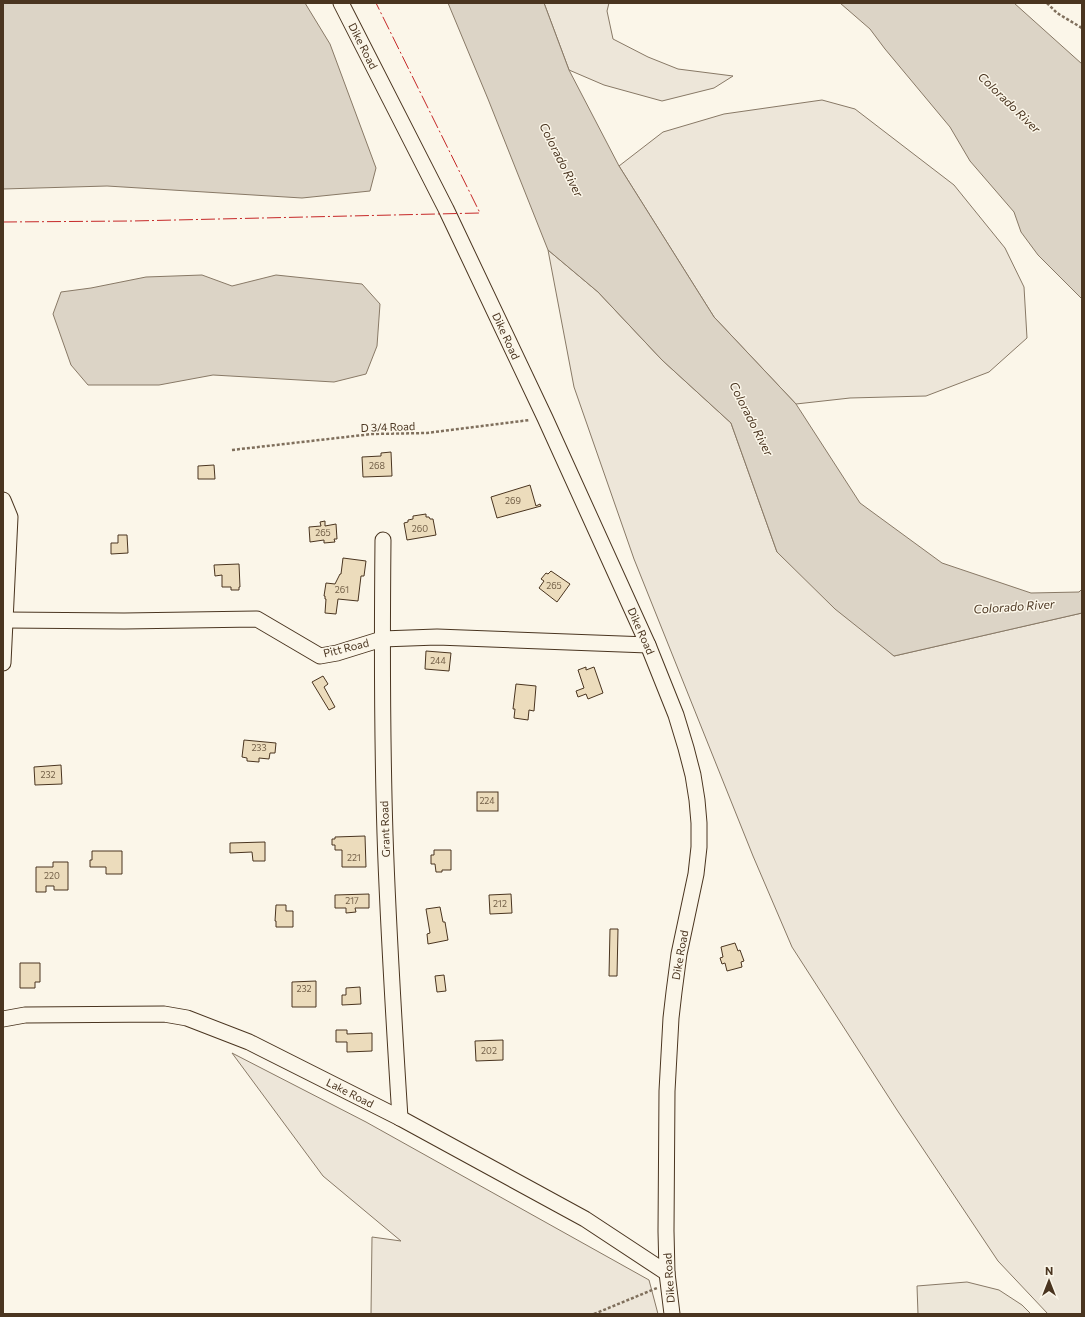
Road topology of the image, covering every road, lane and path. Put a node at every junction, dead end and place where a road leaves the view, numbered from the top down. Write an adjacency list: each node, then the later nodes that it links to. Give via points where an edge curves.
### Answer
1 (341, 3): 4 (street, Dike Road, via 446,209)
2 (1047, 3): 3 (path, via 1057,13)
3 (1082, 28)
4 (545, 418): 5 (path, D 3/4 Road, via 427,433 372,434); 10 (street, Dike Road)
5 (232, 450)
6 (3, 500): 8 (street, via 10,517)
7 (383, 540): 9 (street, Grant Road)
8 (5, 620): 9 (street, Pitt Road, via 257,619 320,656); 11 (street)
9 (382, 639): 10 (street, Pitt Road, via 437,637); 13 (street, Grant Road, via 385,833)
10 (648, 645): 14 (street, Dike Road, via 676,715 686,748 693,775 699,823 696,874 679,954 671,1018 667,1090)
11 (3, 663)
12 (3, 1019): 13 (street, Lake Road, via 25,1015 164,1014 187,1018 249,1042)
13 (400, 1118): 14 (street, Lake Road, via 585,1219)
14 (668, 1278): 15 (path); 16 (street, Dike Road)
15 (594, 1314)
16 (672, 1314)

